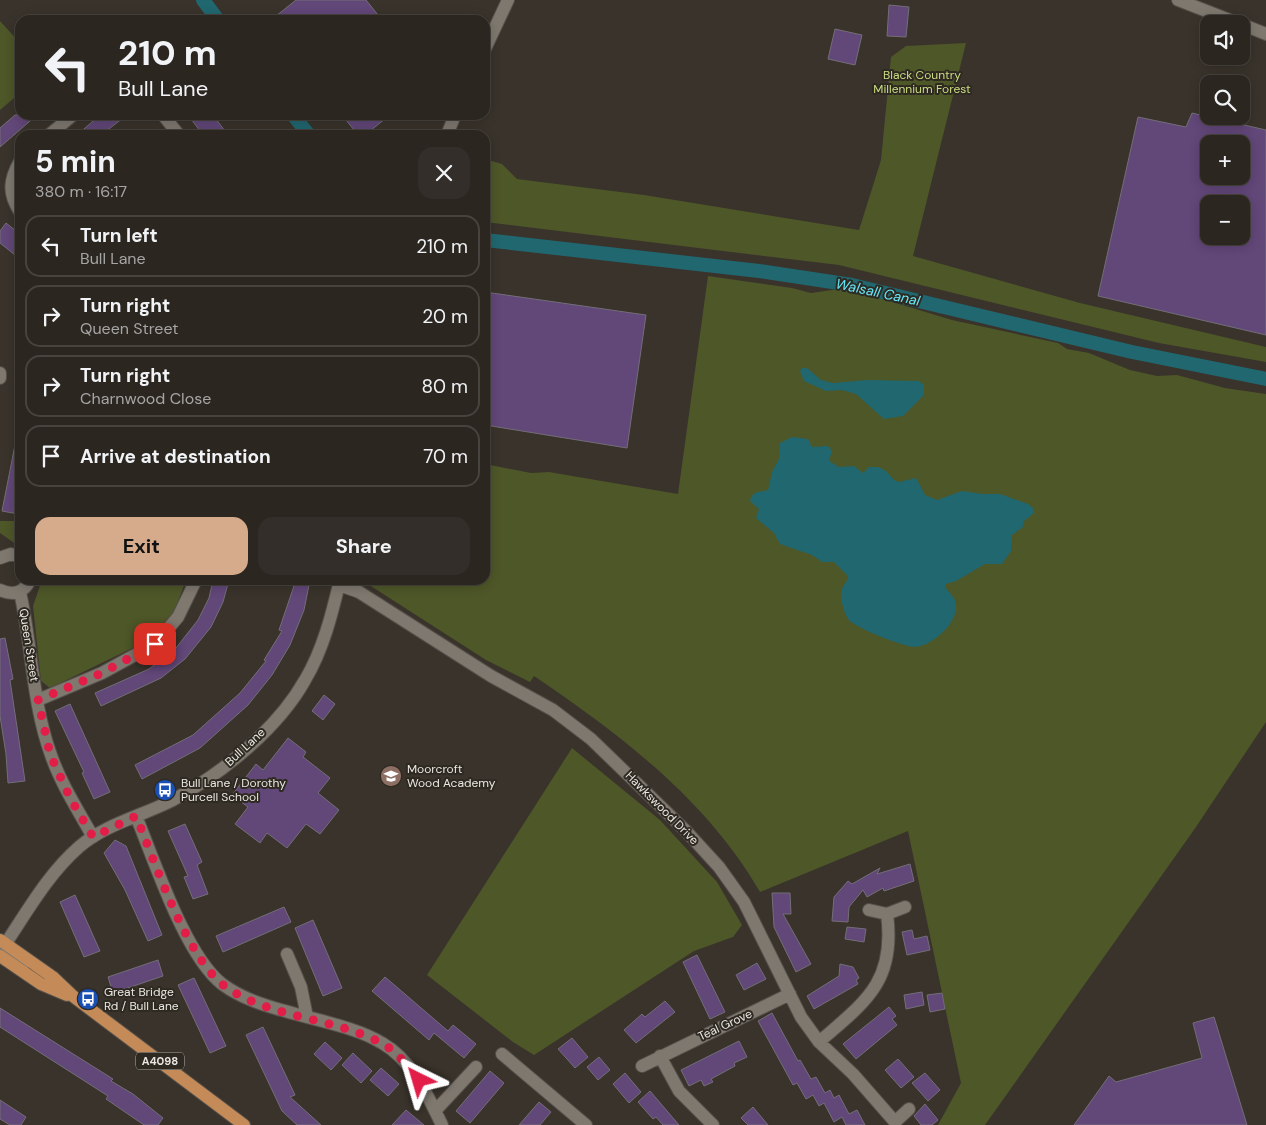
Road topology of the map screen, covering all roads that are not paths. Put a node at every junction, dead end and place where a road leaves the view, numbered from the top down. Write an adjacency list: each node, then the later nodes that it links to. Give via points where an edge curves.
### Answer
1 (508, 0): 6 (street)
2 (1178, 0): 3 (street)
3 (1217, 15)
4 (1250, 28): 5 (street)
5 (1266, 34)
6 (490, 38)
7 (67, 120): 9 (street)
8 (167, 120): 10 (street)
9 (55, 130)
10 (175, 130)
11 (15, 170): 12 (street, via 10,184)
12 (15, 204)
13 (0, 373): 14 (street)
14 (0, 378)
15 (1, 555): 16 (street)
16 (15, 555)
17 (26, 585): 22 (street, Queen Street)
18 (194, 585): 23 (street, via 178,617 155,644 102,673)
19 (338, 585): 24 (street, Bull Lane, via 326,633 311,668 284,709 245,750 201,784)
20 (345, 585): 33 (street, Hawkswood Drive, via 491,676 553,710 591,739 719,867 744,902)
21 (0, 590): 22 (street, Queen Street, via 13,594)
22 (20, 592): 23 (street, Queen Street)
23 (38, 700): 25 (street, Queen Street, via 50,754)
24 (136, 816): 25 (street, Bull Lane); 35 (street, via 176,912 202,963 222,984 245,998)
25 (93, 837): 29 (street, Bull Lane, via 63,863)
26 (905, 907): 28 (street)
27 (869, 910): 28 (street)
28 (887, 914): 36 (street, via 888,953 884,971 866,1001)
29 (2, 942): 32 (street, via 4,950 20,962); 34 (main road, A4098, via 54,978)
30 (287, 954): 35 (street, via 301,987)
31 (0, 956): 32 (main road, A4098)
32 (23, 971): 34 (main road, A4098, via 41,984)
33 (790, 994): 36 (street, Hawkswood Drive); 38 (street, Teal Grove)
34 (74, 997): 45 (main road, A4098)
35 (306, 1017): 42 (street, via 383,1043 419,1080)
36 (819, 1042): 44 (street, Hawkswood Drive, via 853,1074)
37 (502, 1054): 47 (street)
38 (660, 1056): 39 (street, Teal Grove); 43 (street, via 679,1091)
39 (642, 1066)
40 (476, 1067): 42 (street)
41 (909, 1109): 44 (street, Hawkswood Drive)
42 (435, 1111): 46 (street)
43 (711, 1124)
44 (896, 1124)
45 (244, 1125)
46 (442, 1125)
47 (586, 1125)

